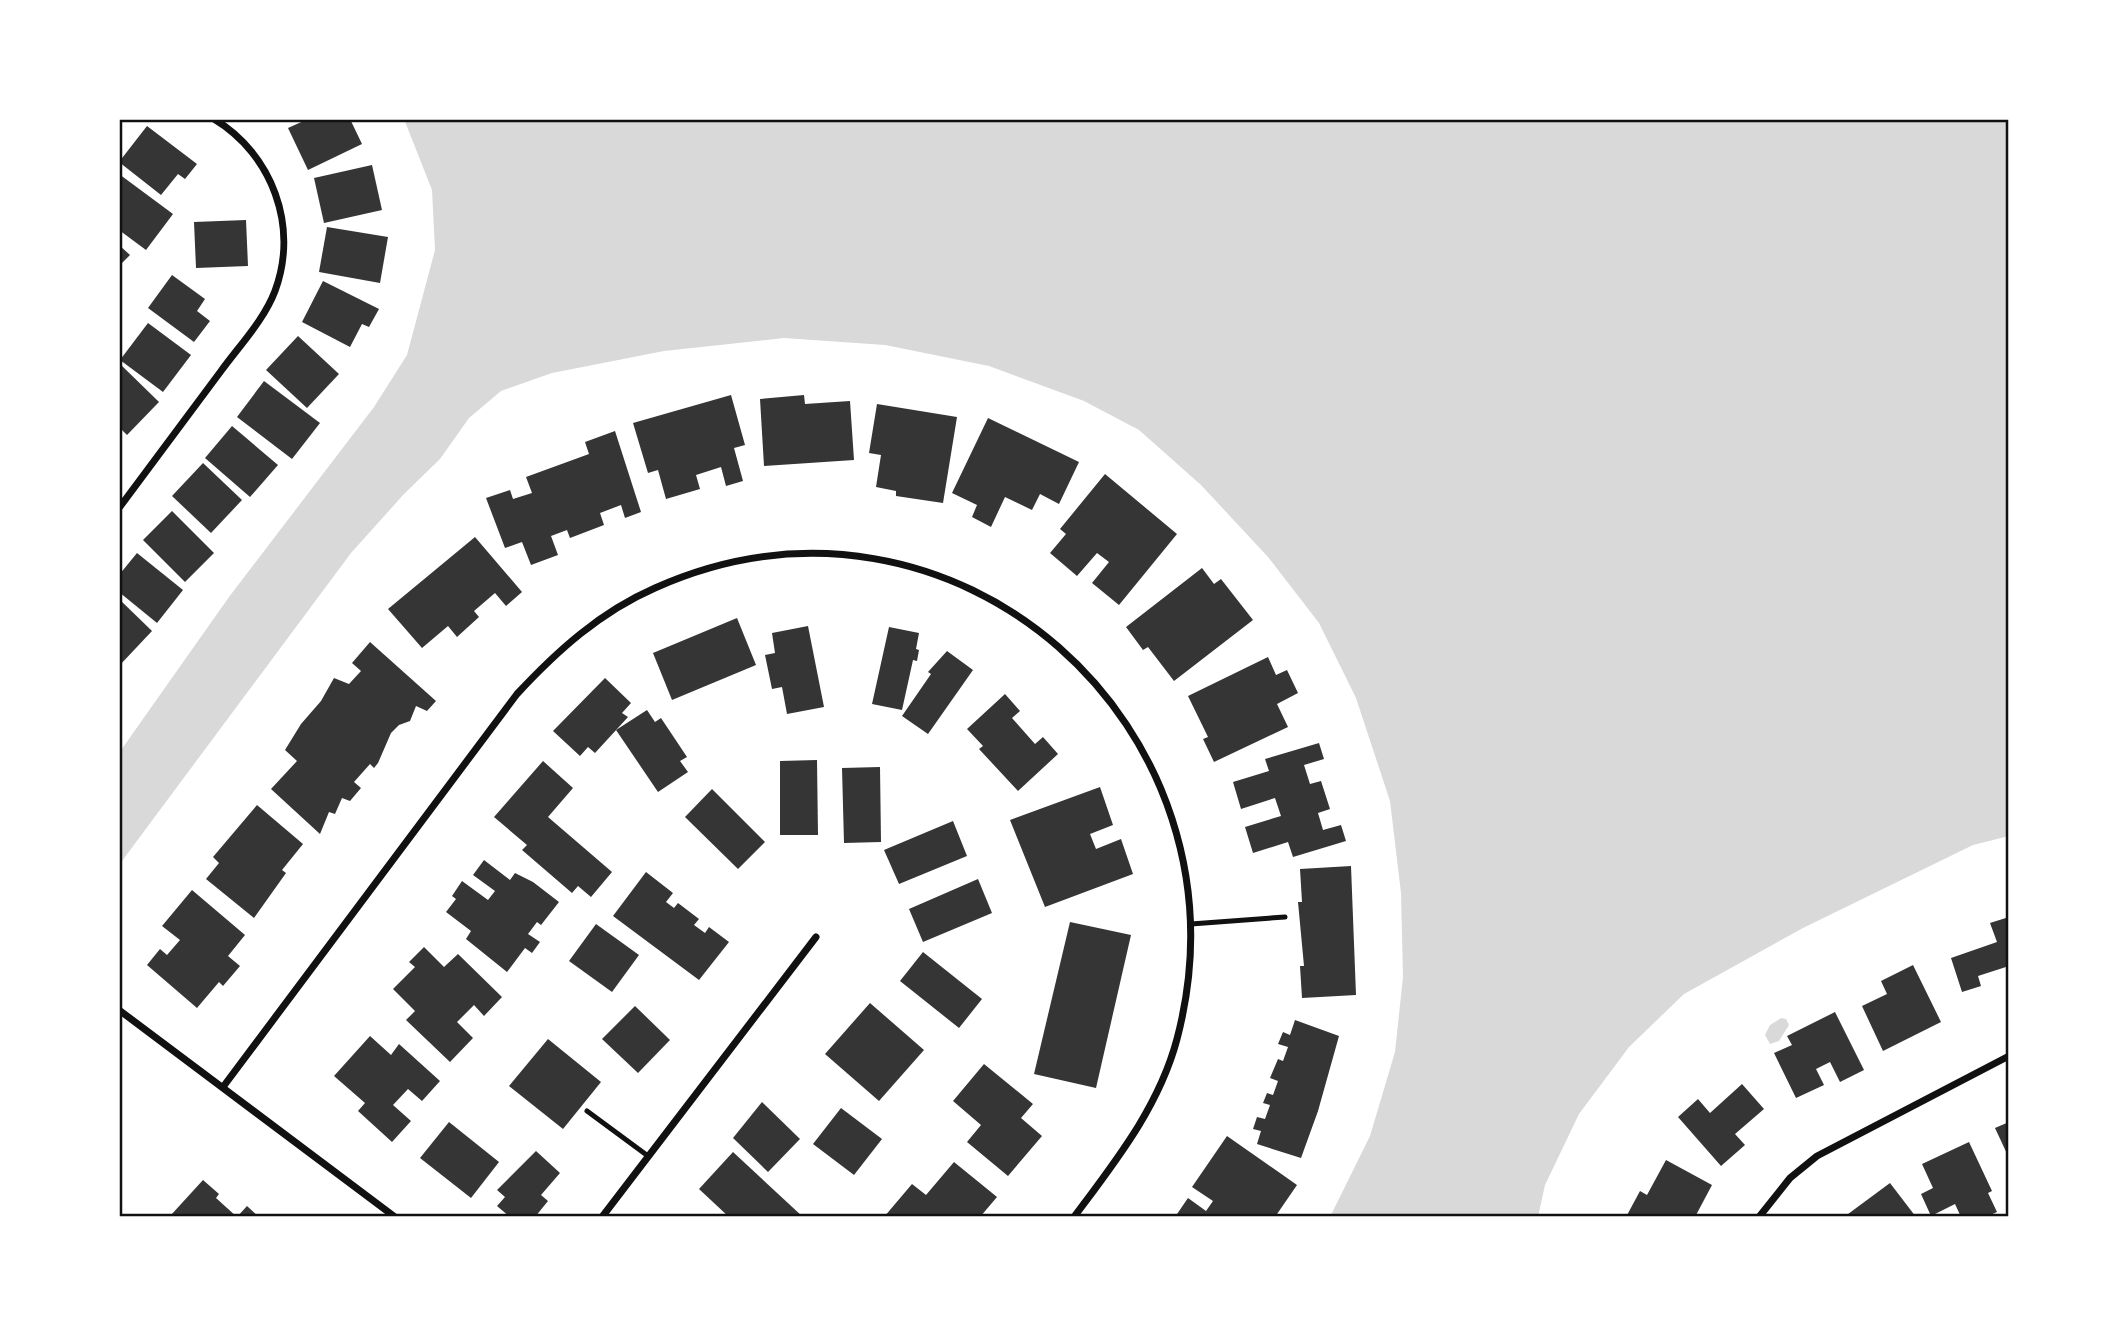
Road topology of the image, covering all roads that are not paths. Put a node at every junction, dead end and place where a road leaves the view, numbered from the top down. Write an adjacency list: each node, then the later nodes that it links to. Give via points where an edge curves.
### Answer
1 (214, 119): 2 (street, via 248,146 275,191 283,224 280,275 258,322)
2 (119, 508)
3 (1285, 917): 4 (lane)
4 (1191, 924): 8 (street, via 1183,856 1156,775 1125,720 1067,653 1013,612 937,575 837,555 752,559 655,588 582,631 552,657 517,694); 13 (street, via 1187,991 1165,1073 1126,1148)
5 (816, 937): 10 (street)
6 (119, 1010): 8 (street)
7 (2009, 1056): 14 (street, via 1816,1156 1790,1178)
8 (223, 1087): 11 (street)
9 (587, 1111): 10 (lane)
10 (649, 1156): 12 (street)
11 (395, 1217)
12 (602, 1217)
13 (1074, 1217)
14 (1759, 1217)

